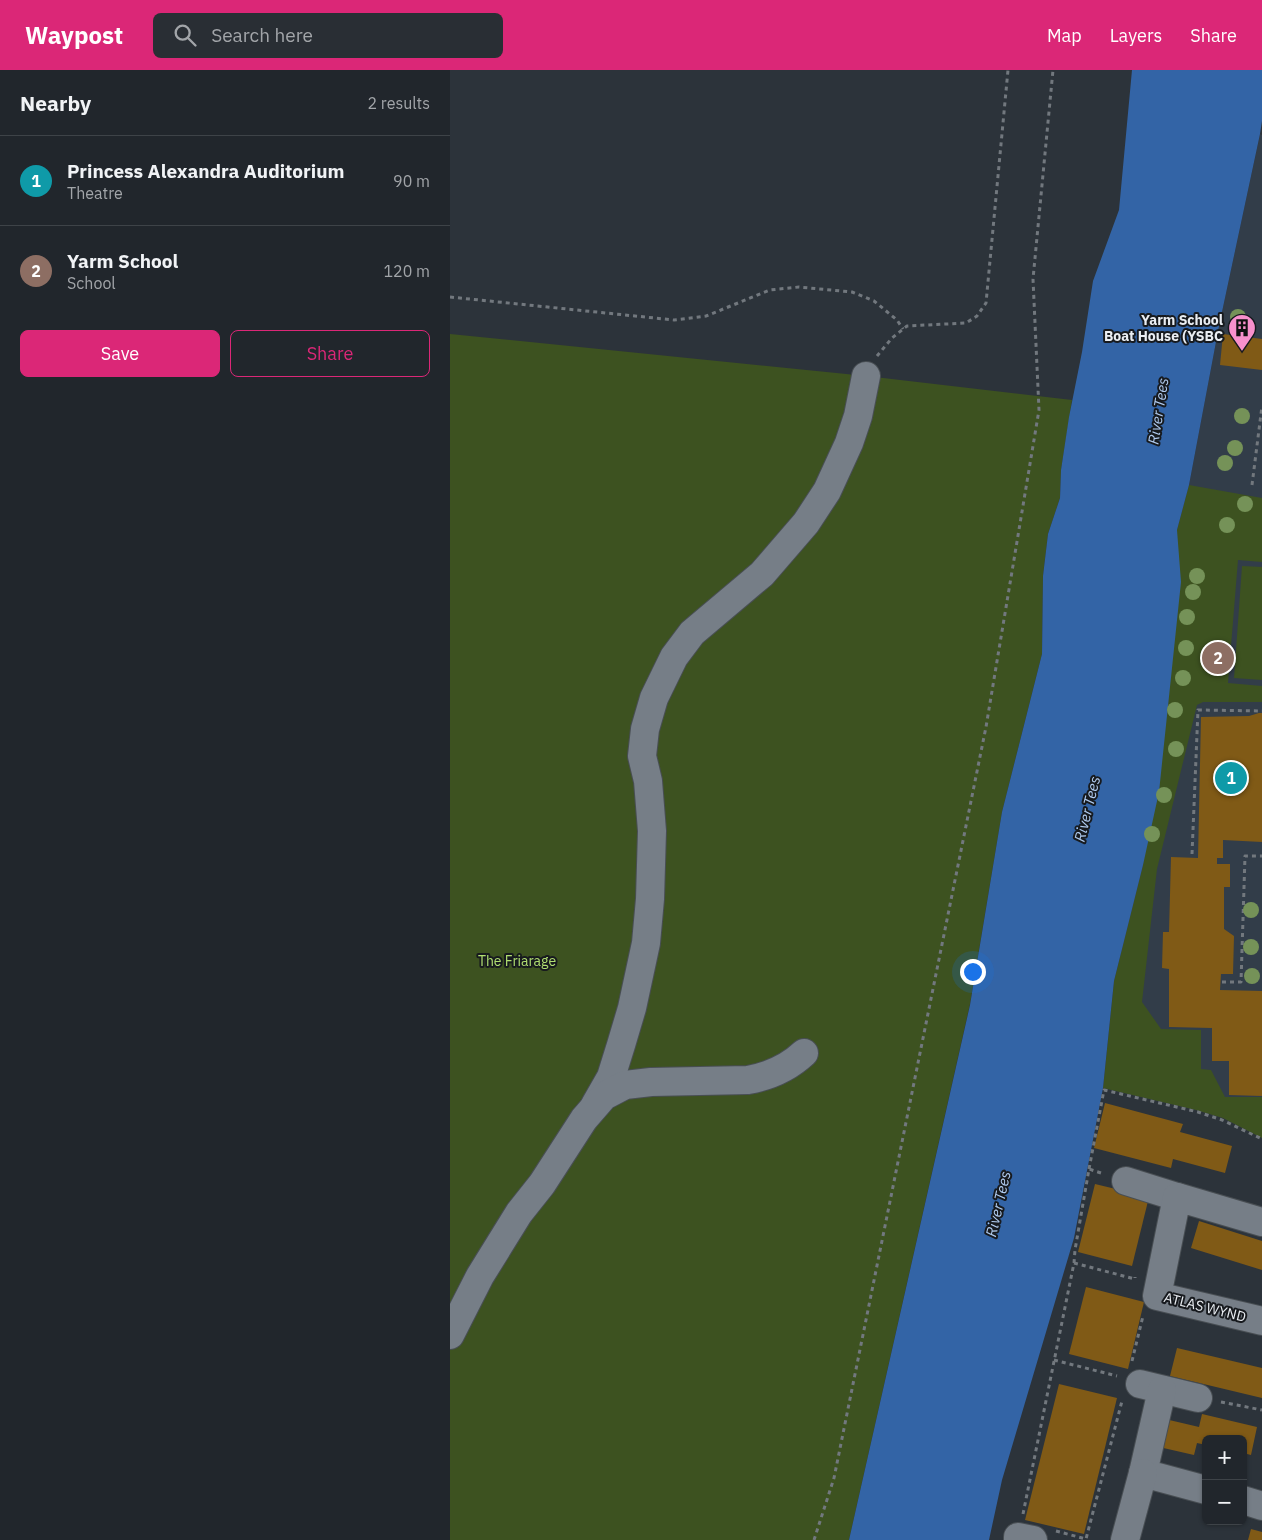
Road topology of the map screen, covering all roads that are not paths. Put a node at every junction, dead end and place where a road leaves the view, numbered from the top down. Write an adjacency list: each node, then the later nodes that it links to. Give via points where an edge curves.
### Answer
1 (866, 376): 3 (street, via 849,443 826,492 806,523 762,574 692,633 674,657 654,698 645,729 642,756 648,781 652,831 646,944 632,1008 611,1077)
2 (804, 1053): 3 (street, via 794,1062 764,1077 625,1085)
3 (595, 1105): 8 (street, via 519,1213 480,1276)
4 (1126, 1181): 5 (street)
5 (1177, 1197): 6 (street); 7 (street, ATLAS WYND, via 1158,1296)
6 (1262, 1222)
7 (1262, 1321)
8 (450, 1335)
9 (1198, 1398): 10 (street, via 1135,1382)
10 (1142, 1473): 11 (street); 14 (street)
11 (1202, 1489)
12 (1247, 1501): 13 (street)
13 (1262, 1506)
14 (1125, 1540)

